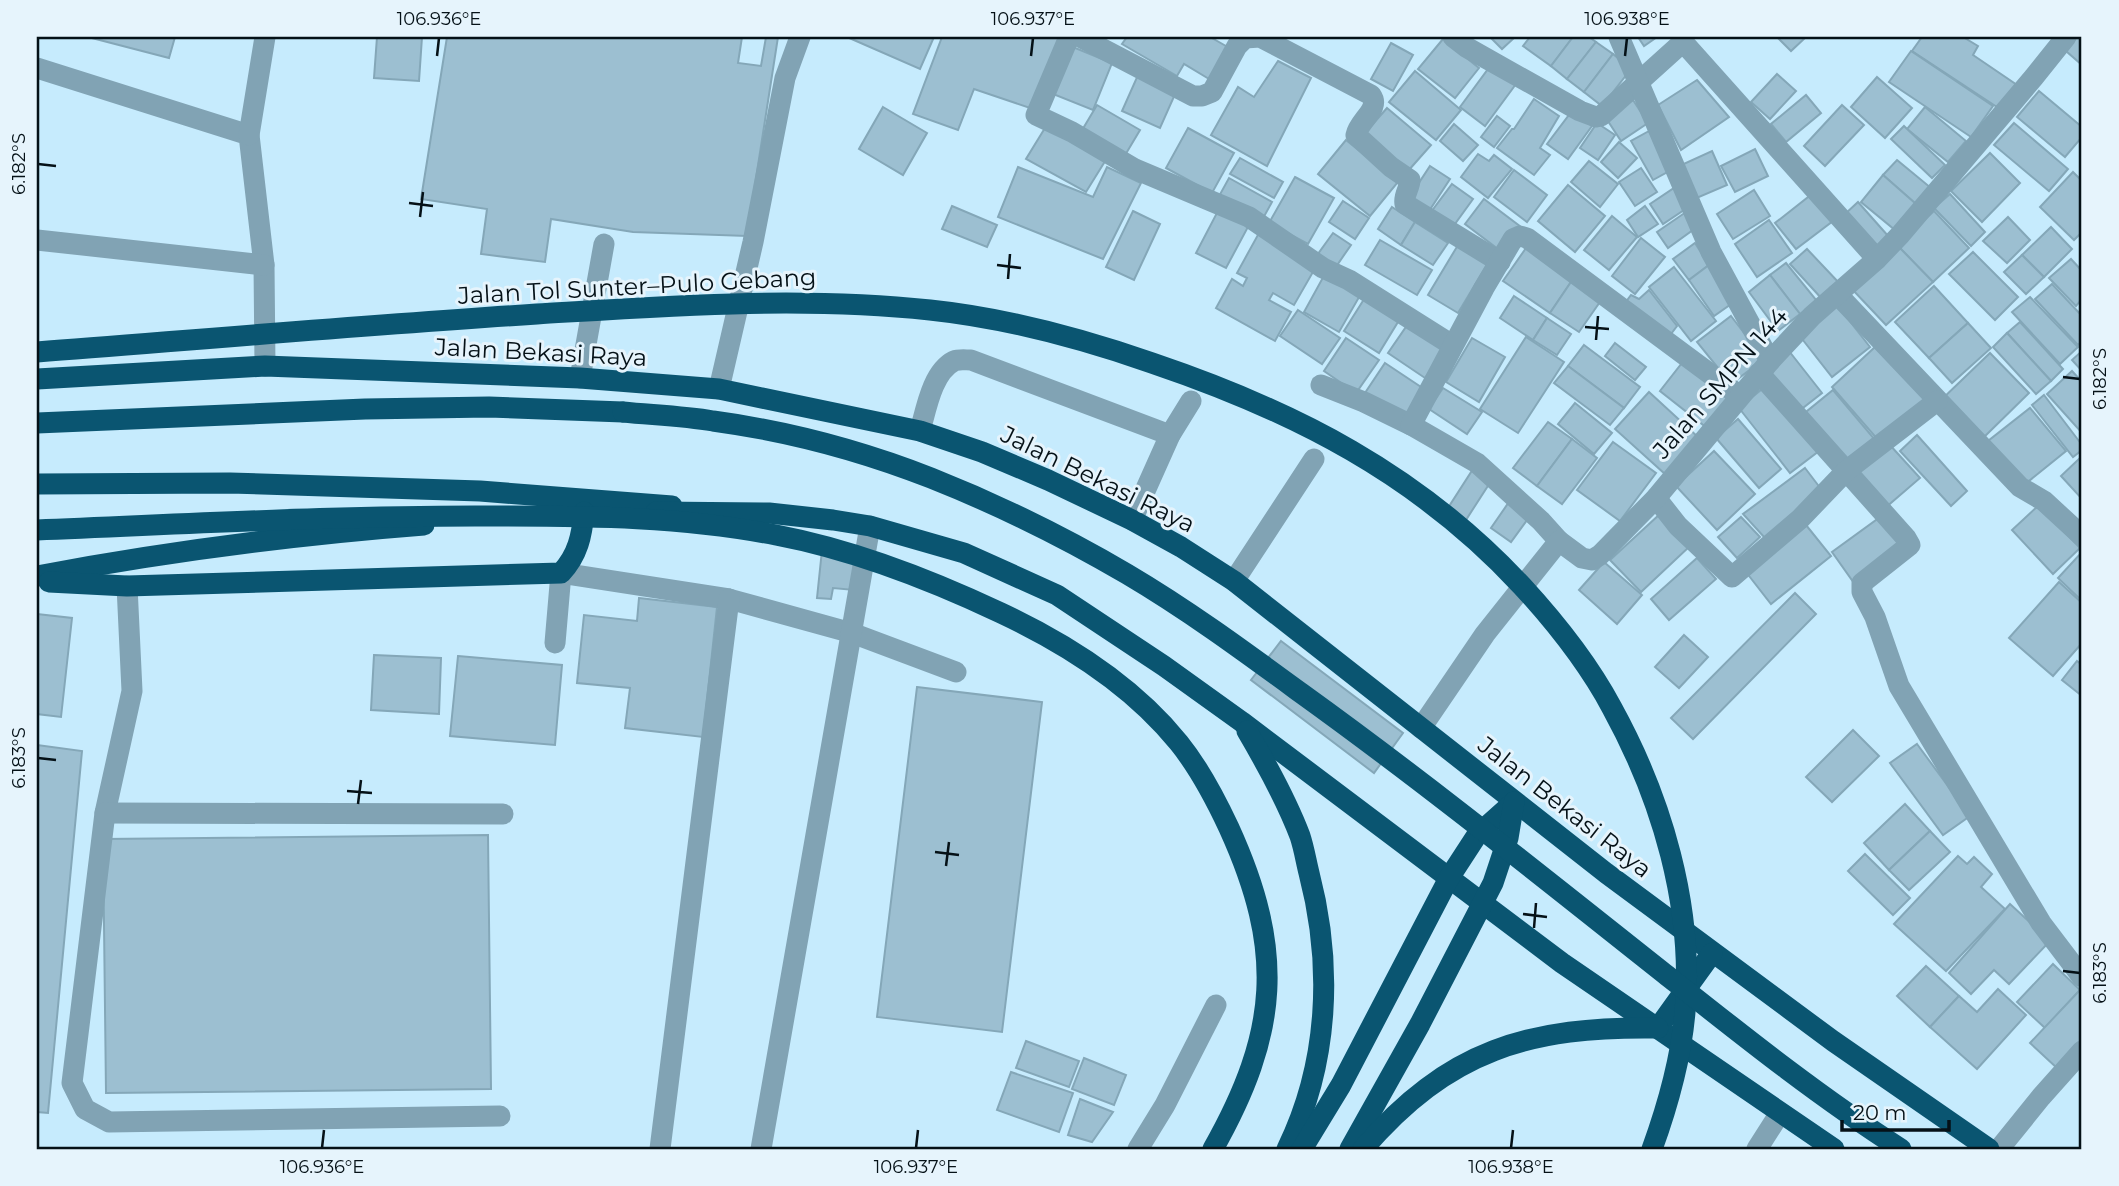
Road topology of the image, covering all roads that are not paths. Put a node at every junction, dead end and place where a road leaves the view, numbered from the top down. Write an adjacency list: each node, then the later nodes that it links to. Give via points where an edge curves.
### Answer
1 (265, 37): 11 (street)
2 (800, 37): 25 (street, via 785,78)
3 (1069, 37): 18 (street, via 1036,115 1135,169 1250,218)
4 (1080, 37): 15 (street, via 1193,96 1212,92 1245,38 1259,37 1333,74 1375,100 1356,135 1410,180 1405,204)
5 (1453, 37): 10 (street, via 1596,117)
6 (1619, 37): 10 (street)
7 (1686, 39): 10 (street); 14 (street)
8 (2060, 39): 14 (street, Jalan SMPN 144, via 1940,189)
9 (37, 68): 11 (street)
10 (1639, 83): 21 (street)
11 (249, 135): 16 (street)
12 (37, 240): 16 (street)
13 (604, 244): 22 (street)
14 (1877, 259): 17 (street, Jalan SMPN 144)
15 (1500, 262): 18 (street); 26 (street, via 1513,239 1527,238)
16 (264, 265): 20 (street)
17 (1837, 294): 21 (street, Jalan SMPN 144); 28 (street)
18 (1452, 345): 30 (street)
19 (37, 352): 75 (highway, Jalan Tol Sunter–Pulo Gebang, bridge, via 653,307 848,304 968,315 1081,339 1203,381 1312,428 1405,483 1486,549 1568,640 1628,736 1663,827 1686,952 1682,1037)
20 (265, 366): 22 (highway, Jalan Bekasi Raya); 23 (highway, Jalan Bekasi Raya)
21 (1764, 367): 26 (street, Jalan SMPN 144); 34 (street)
22 (580, 378): 25 (highway, Jalan Bekasi Raya)
23 (37, 379)
24 (1321, 385): 30 (street)
25 (719, 389): 31 (highway, Jalan Bekasi Raya)
26 (1740, 396): 36 (street, Jalan SMPN 144)
27 (1191, 401): 32 (street)
28 (1937, 401): 34 (street); 42 (street, via 2020,487 2044,501)
29 (37, 423): 78 (highway, bridge, via 489,407 623,412 787,434 929,477 1069,541 1193,617 1424,785 1794,1077)
30 (1411, 425): 43 (street, via 1478,463)
31 (920, 431): 32 (street, via 930,395 943,369 956,359 971,360); 39 (highway, Jalan Bekasi Raya, via 982,452)
32 (1170, 435): 39 (street)
33 (1314, 459): 46 (street)
34 (1846, 471): 36 (street, via 1800,519 1732,577 1678,526); 61 (street, via 1910,545 1862,583 1899,686 2041,923)
35 (37, 484): 38 (highway, via 230,483 480,491)
36 (1656, 498): 43 (street, Jalan SMPN 144, via 1592,560 1581,558)
37 (584, 512): 38 (highway); 44 (highway, via 581,538); 45 (highway, via 370,529 130,558)
38 (769, 513): 40 (highway)
39 (1132, 520): 46 (highway, Jalan Bekasi Raya)
40 (870, 526): 50 (street); 53 (highway, via 964,553 1056,595)
41 (37, 530): 70 (highway, bridge, via 435,515 658,519 743,529 862,556 1041,633 1118,685 1178,741 1219,806 1256,900 1267,960 1264,1024 1247,1082)
42 (2082, 536)
43 (1559, 541): 54 (street, via 1485,634)
44 (561, 573): 48 (highway); 49 (street); 51 (street)
45 (37, 576)
46 (1234, 581): 54 (highway, Jalan Bekasi Raya)
47 (37, 582): 48 (highway)
48 (127, 586): 56 (street, via 132,691)
49 (729, 599): 50 (street); 67 (street)
50 (852, 633): 52 (street); 68 (street)
51 (555, 643)
52 (956, 672)
53 (1242, 722): 58 (highway); 71 (highway, via 1275,779 1301,839 1325,962 1324,1018 1312,1082)
54 (1421, 728): 55 (highway, Jalan Bekasi Raya)
55 (1514, 802): 58 (highway, via 1477,835); 59 (highway, via 1501,862); 60 (highway, Jalan Bekasi Raya)
56 (105, 813): 57 (street); 66 (street, via 72,1083 85,1109 109,1122)
57 (503, 814)
58 (1449, 878): 59 (highway); 72 (highway, via 1341,1085)
59 (1482, 904): 63 (highway); 73 (highway)
60 (1712, 953): 63 (highway); 79 (highway, Jalan Bekasi Raya)
61 (2082, 977)
62 (1216, 1005): 69 (street)
63 (1658, 1028): 65 (highway); 74 (highway, via 1616,1027 1540,1037 1469,1060 1408,1102)
64 (2082, 1051): 80 (street)
65 (1780, 1113): 76 (street); 77 (highway)
66 (500, 1116)
67 (660, 1149)
68 (761, 1149)
69 (1138, 1149)
70 (1213, 1149)
71 (1287, 1149)
72 (1302, 1149)
73 (1350, 1149)
74 (1363, 1149)
75 (1652, 1149)
76 (1758, 1149)
77 (1834, 1149)
78 (1901, 1149)
79 (1989, 1149)
80 (1999, 1149)

